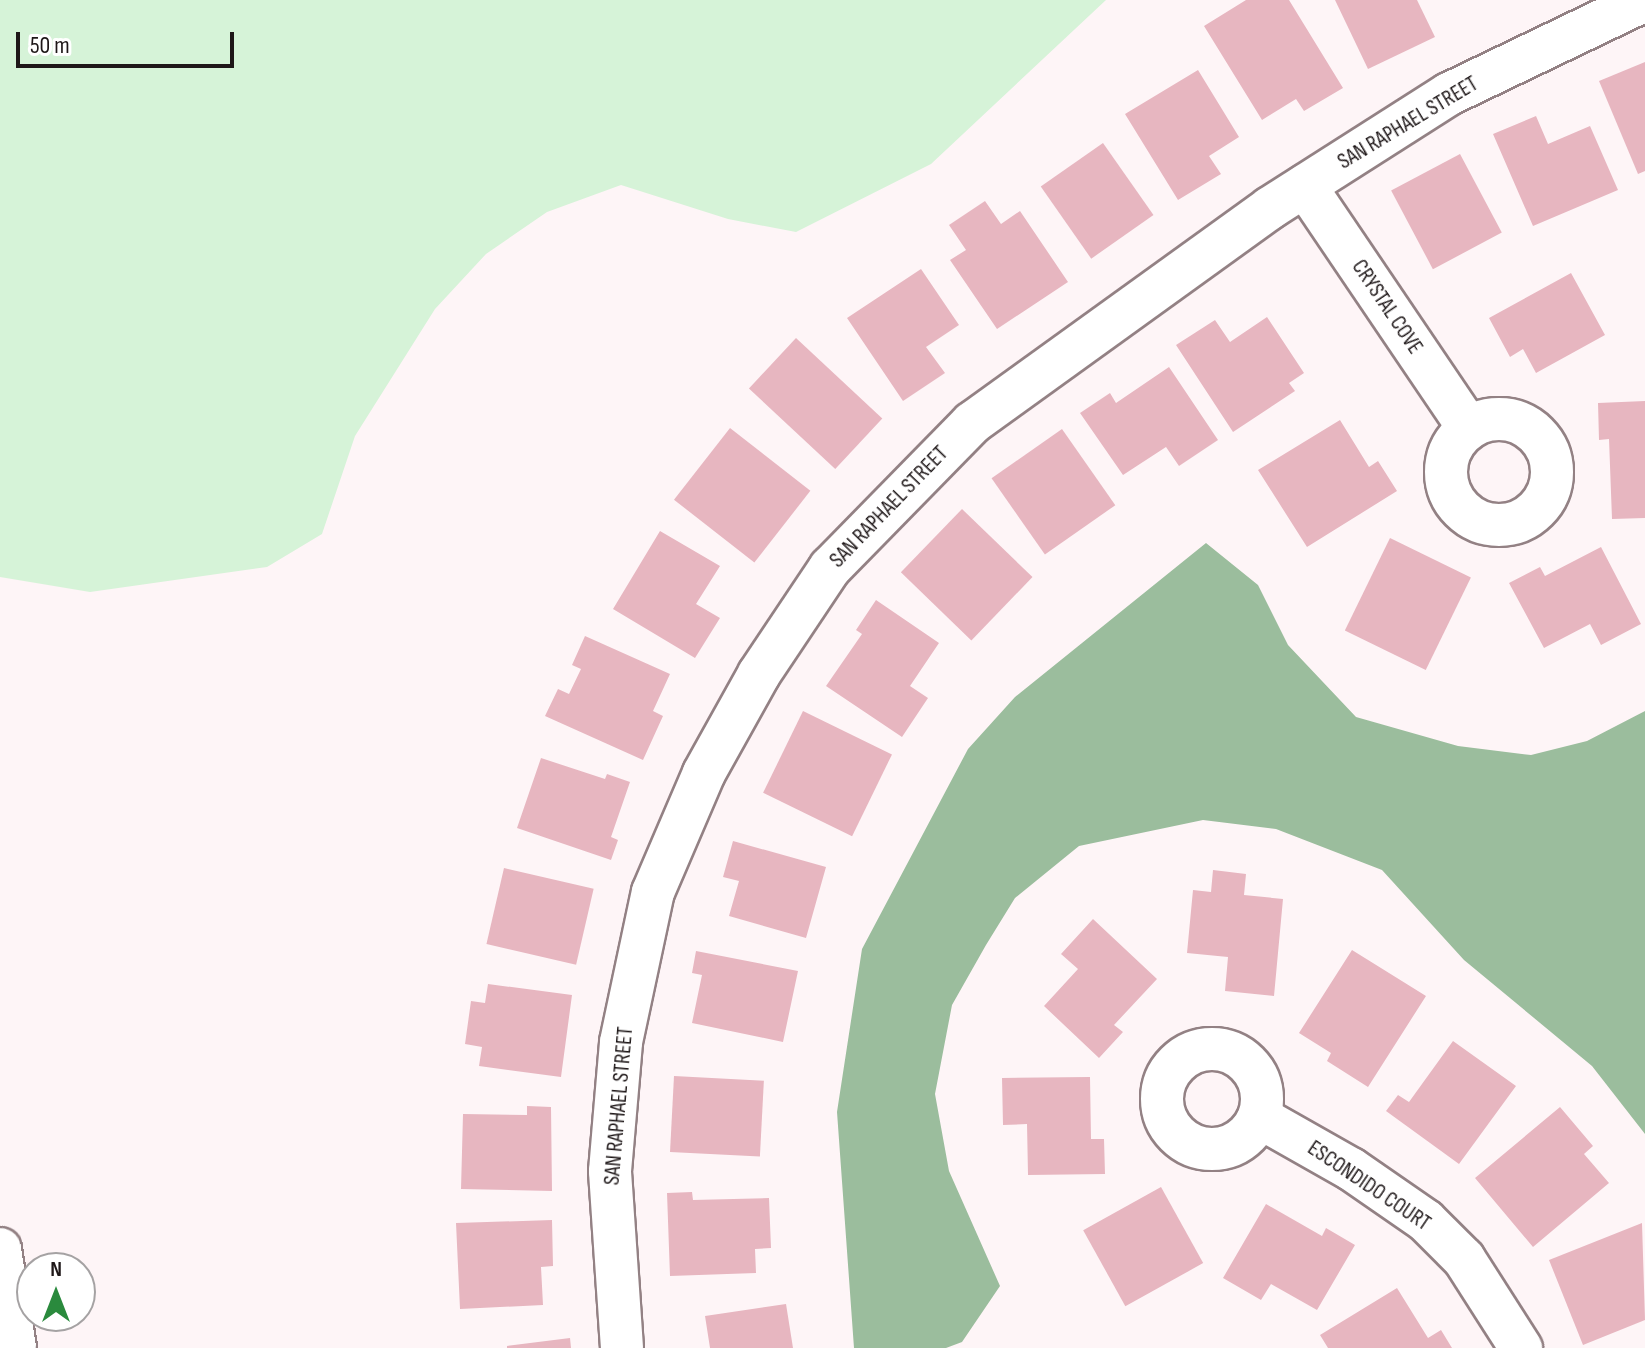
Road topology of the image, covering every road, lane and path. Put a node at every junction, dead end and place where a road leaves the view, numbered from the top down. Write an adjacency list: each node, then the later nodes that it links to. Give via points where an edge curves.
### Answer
1 (1645, 0): 2 (street, SAN RAPHAEL STREET, via 1449,94)
2 (1305, 186): 3 (street, CRYSTAL COVE); 7 (street, SAN RAPHAEL STREET, via 972,423 830,568 759,674 704,773 653,892 621,1042 610,1171)
3 (1469, 428)
4 (1259, 1117): 8 (street, ESCONDIDO COURT, via 1351,1169 1426,1221 1464,1259)
5 (0, 1249): 6 (street)
6 (15, 1348)
7 (622, 1348)
8 (1521, 1348)

